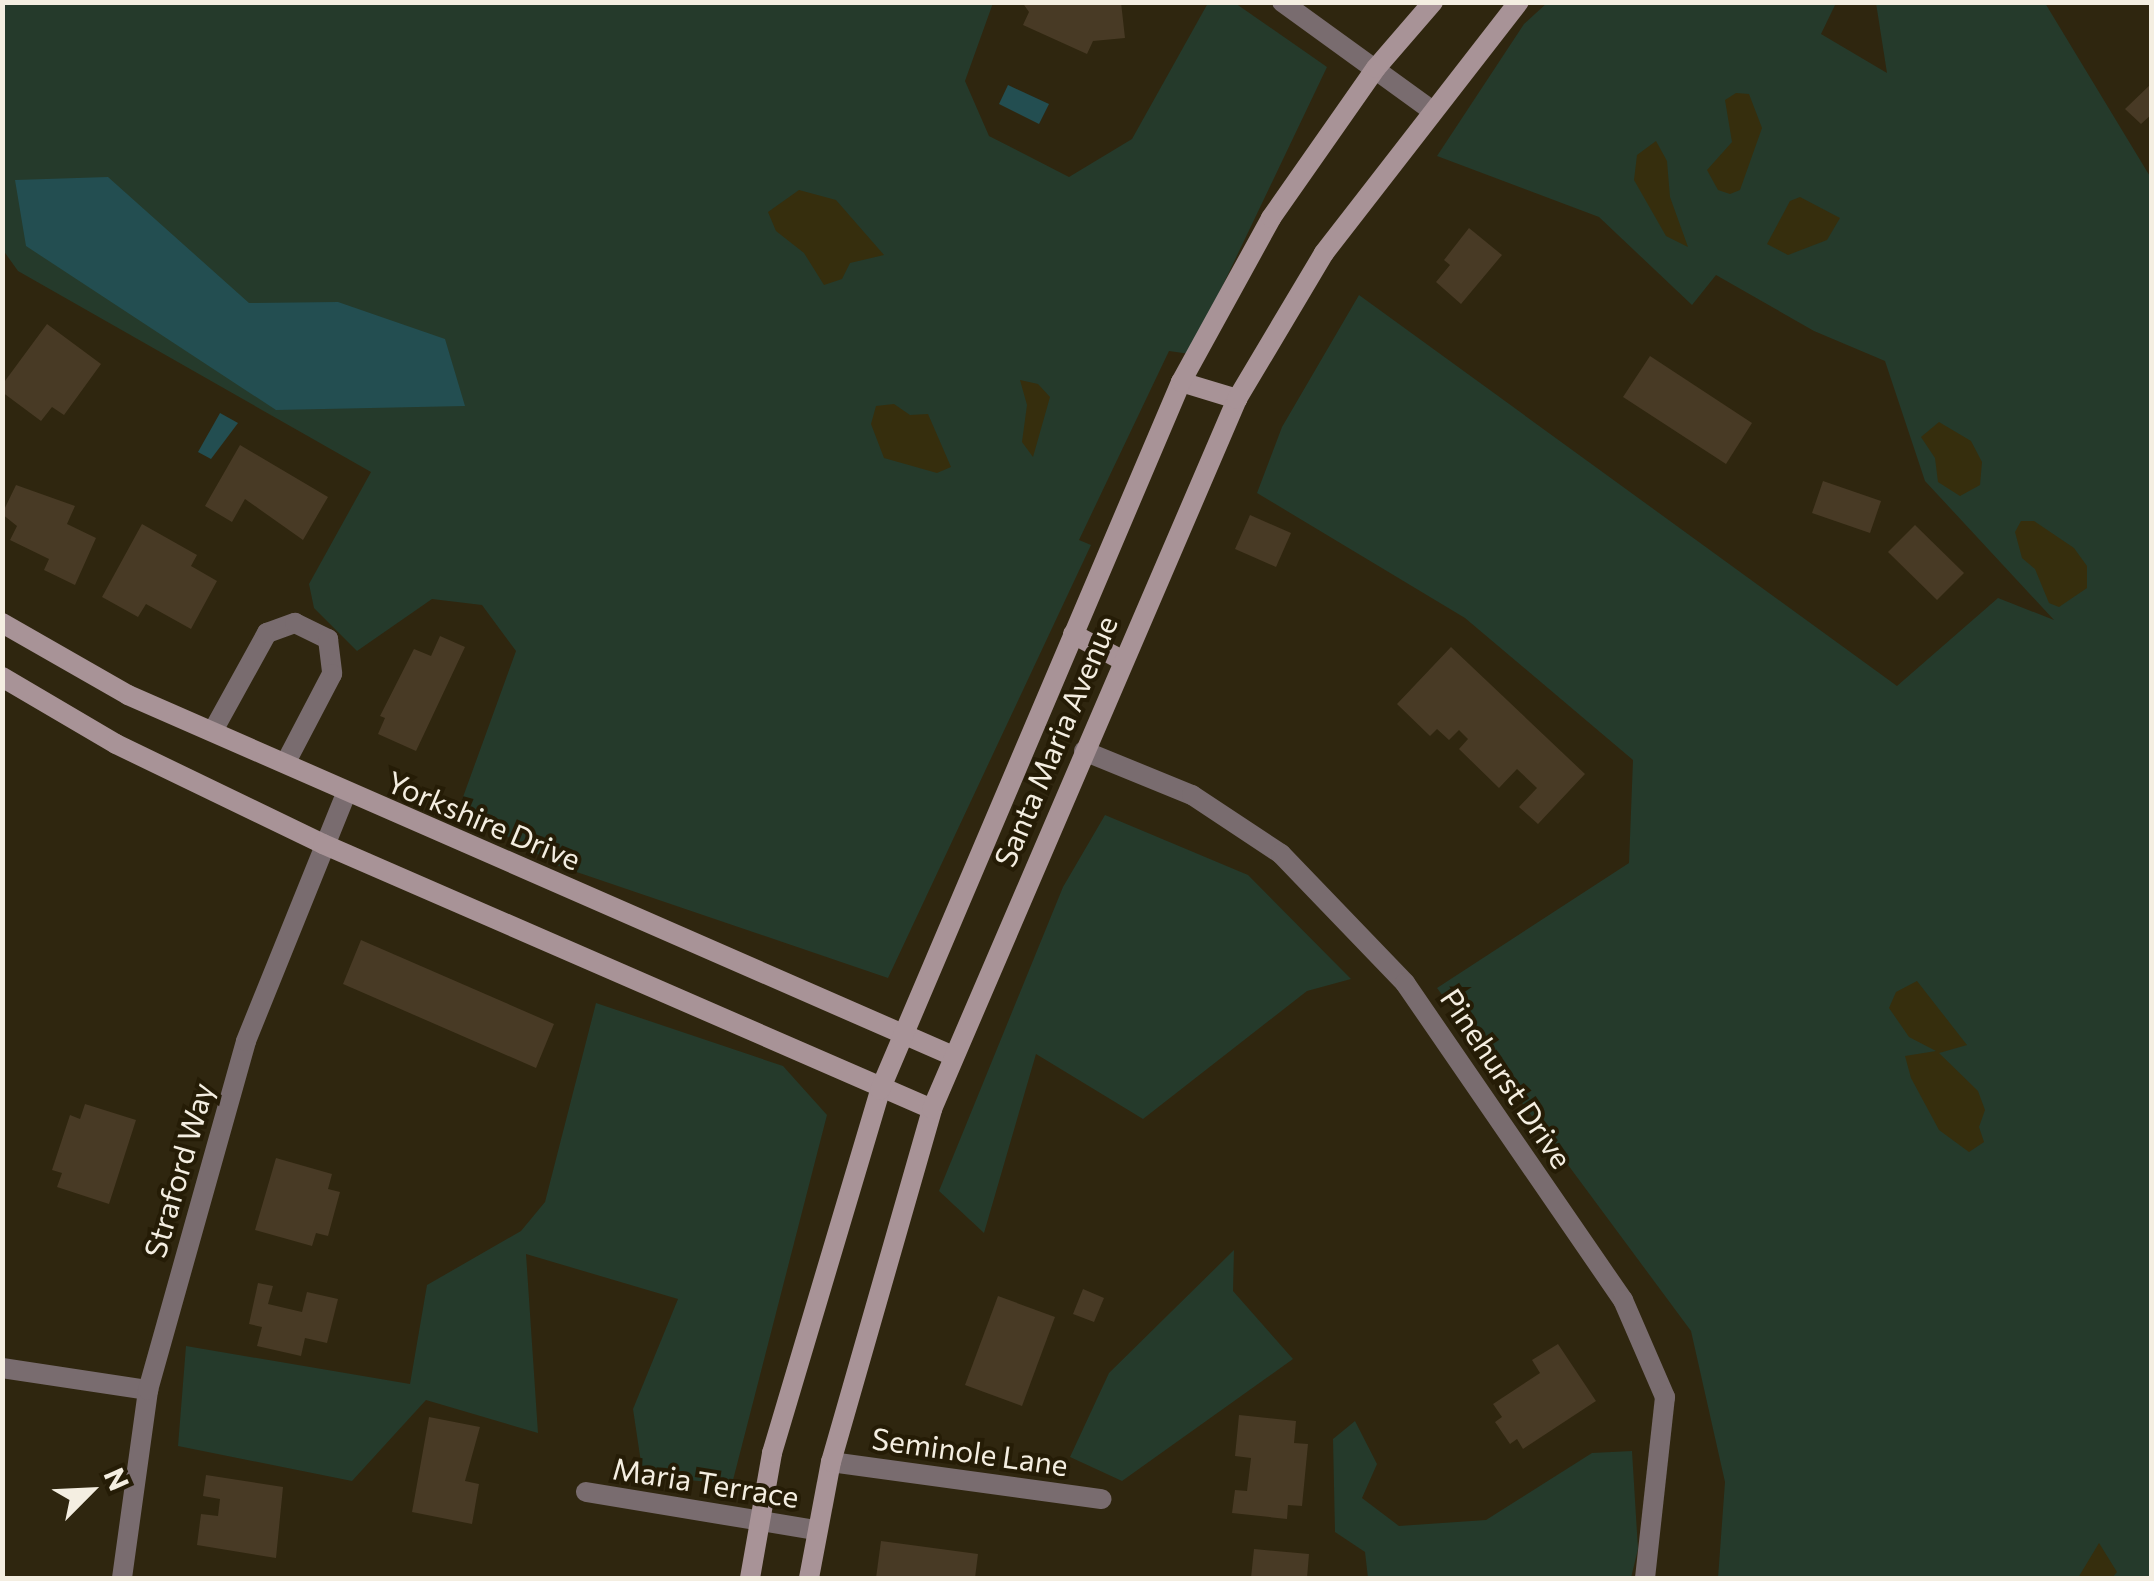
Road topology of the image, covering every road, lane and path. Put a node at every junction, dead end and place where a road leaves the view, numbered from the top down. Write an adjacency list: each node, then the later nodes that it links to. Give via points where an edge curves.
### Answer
1 (1282, 2): 4 (street)
2 (1433, 2): 4 (street, Santa Maria Avenue)
3 (1519, 2): 5 (street, Santa Maria Avenue)
4 (1376, 68): 5 (street); 6 (street, Santa Maria Avenue, via 1270,218)
5 (1431, 110): 7 (street, Santa Maria Avenue, via 1324,253)
6 (1181, 382): 7 (street); 9 (street, Santa Maria Avenue)
7 (1237, 399): 10 (street, Santa Maria Avenue)
8 (2, 623): 12 (street, Yorkshire Drive, via 128,695)
9 (1072, 634): 10 (street); 17 (street, Santa Maria Avenue)
10 (1122, 660): 13 (street, Santa Maria Avenue)
11 (2, 677): 16 (street, via 116,744)
12 (214, 729): 14 (street, Yorkshire Drive); 14 (street, via 267,633 295,624 328,639 332,674)
13 (1084, 751): 18 (street, Santa Maria Avenue); 31 (street, Pinehurst Drive, via 1192,796 1282,854 1406,983 1623,1300 1665,1396)
14 (286, 762): 15 (street, Yorkshire Drive)
15 (346, 793): 16 (street, Straford Way); 17 (street, Yorkshire Drive)
16 (322, 844): 19 (street); 22 (street, Straford Way, via 246,1041)
17 (903, 1035): 18 (street, Yorkshire Drive); 19 (street, Santa Maria Avenue)
18 (951, 1055): 20 (street, Santa Maria Avenue)
19 (880, 1090): 20 (street); 26 (street, Santa Maria Avenue, via 818,1288)
20 (932, 1109): 23 (street, Santa Maria Avenue)
21 (2, 1368): 22 (street)
22 (148, 1390): 28 (street, Straford Way)
23 (831, 1462): 25 (street, Seminole Lane); 27 (street, Santa Maria Avenue)
24 (586, 1492): 26 (street, Maria Terrace)
25 (1101, 1500)
26 (758, 1518): 27 (street, Maria Terrace); 29 (street, Santa Maria Avenue)
27 (816, 1530): 30 (street, Santa Maria Avenue)
28 (122, 1578)
29 (750, 1578)
30 (809, 1578)
31 (1646, 1578)

